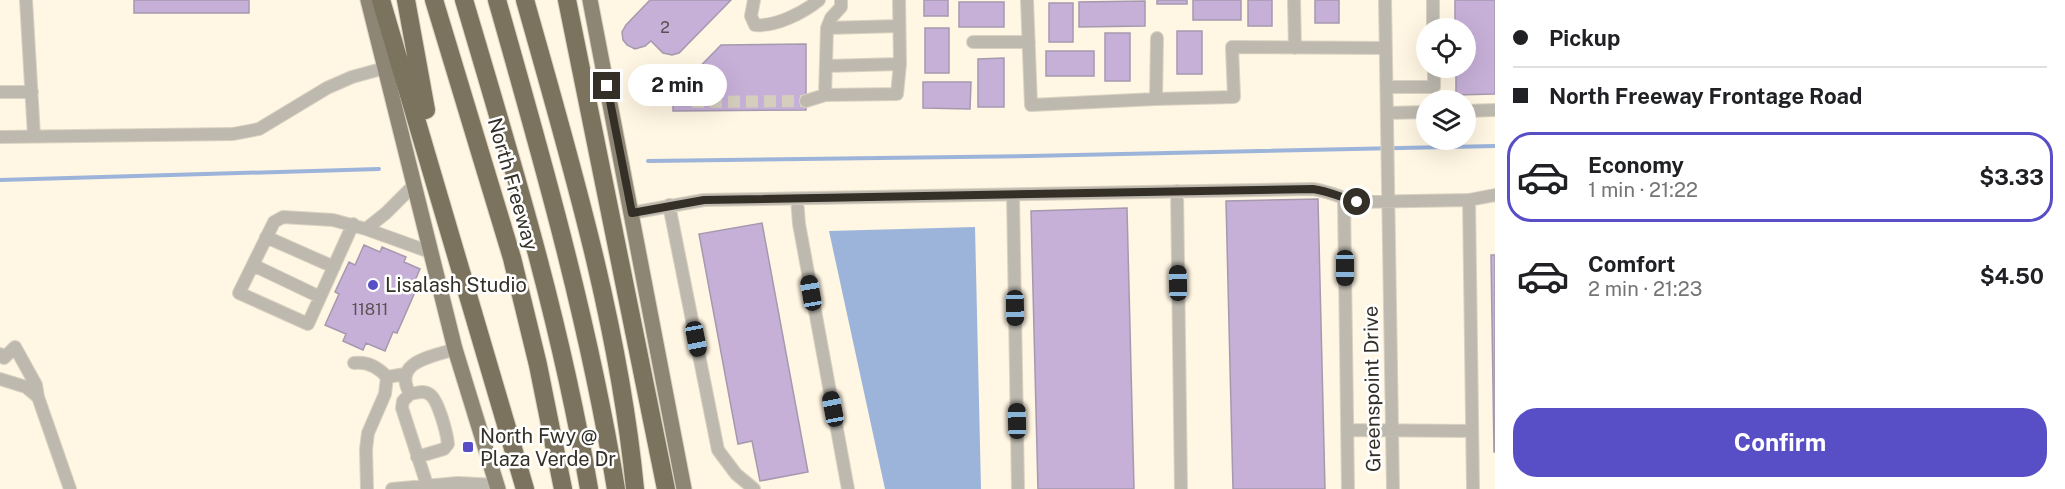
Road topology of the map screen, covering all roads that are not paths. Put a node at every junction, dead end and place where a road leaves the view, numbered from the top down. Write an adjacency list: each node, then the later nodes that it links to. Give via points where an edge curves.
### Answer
1 (27, 0): 34 (street)
2 (368, 0): 30 (main road)
3 (381, 0): 58 (highway)
4 (406, 0): 58 (highway)
5 (421, 0): 42 (highway)
6 (434, 0): 42 (highway, North Freeway)
7 (464, 0): 83 (highway, North Freeway, via 551,303)
8 (497, 0): 84 (highway, North Freeway, via 568,258)
9 (525, 0): 85 (highway, via 606,310)
10 (567, 0): 86 (highway)
11 (590, 0): 54 (main road)
12 (754, 0): 13 (street, via 751,16 755,25 764,26 788,18)
13 (819, 0)
14 (841, 0): 22 (street, via 841,7)
15 (899, 0): 21 (street)
16 (1027, 0): 25 (street)
17 (1294, 0): 26 (street)
18 (1385, 0): 27 (street, Greenspoint Drive)
19 (1432, 0): 20 (street)
20 (1433, 18)
21 (899, 26): 22 (street); 28 (street)
22 (827, 28): 29 (street)
23 (1157, 38): 36 (street)
24 (972, 42): 25 (street)
25 (1029, 42): 36 (street, via 1030,105)
26 (1295, 48): 27 (street); 36 (street, via 1232,47 1234,97)
27 (1386, 48): 32 (street, Greenspoint Drive)
28 (900, 64): 29 (street); 35 (street, via 897,94)
29 (826, 66): 35 (street)
30 (385, 68): 43 (street, via 327,88 259,129 233,134); 45 (main road)
31 (1434, 78): 32 (street, via 1434,87)
32 (1387, 87): 41 (street, Greenspoint Drive)
33 (0, 92): 34 (street)
34 (32, 92): 43 (street)
35 (825, 95): 37 (street)
36 (1156, 99)
37 (806, 101)
38 (1495, 110): 39 (street)
39 (1476, 111)
40 (1416, 113): 41 (street)
41 (1388, 116): 52 (street, Greenspoint Drive)
42 (473, 126): 82 (highway, North Freeway, via 515,269)
43 (34, 136): 44 (street)
44 (0, 137)
45 (414, 185): 56 (street); 59 (main road)
46 (1177, 191): 47 (street); 50 (street, via 1313,189 1327,190); 90 (street)
47 (1013, 195): 49 (street); 89 (street)
48 (1495, 195): 51 (street)
49 (797, 199): 53 (street, via 704,200); 77 (street)
50 (1344, 199): 52 (street); 71 (street)
51 (1468, 200): 52 (street); 73 (street)
52 (1389, 201): 72 (street, Greenspoint Drive)
53 (669, 206): 54 (street); 88 (street, via 718,450 736,474)
54 (632, 213): 87 (main road)
55 (353, 224): 56 (street); 57 (street, via 283,216 274,222); 61 (street)
56 (366, 229): 59 (street)
57 (266, 237): 60 (street); 61 (street)
58 (453, 240): 81 (highway)
59 (430, 252): 63 (main road)
60 (253, 266): 62 (street); 62 (street, via 239,293 308,324)
61 (334, 267): 62 (street)
62 (320, 297)
63 (455, 349): 66 (street, via 413,363); 76 (main road)
64 (2, 356): 67 (street); 70 (street, via 15,347 36,385)
65 (354, 363): 68 (street, via 378,367)
66 (405, 374): 68 (street); 69 (street, via 404,383)
67 (0, 377): 70 (street, via 26,387)
68 (387, 377): 79 (street, via 366,449)
69 (410, 394): 74 (street, via 402,408); 74 (street, via 432,395 448,444)
70 (38, 397): 78 (street)
71 (1347, 430): 72 (street); 91 (street)
72 (1391, 431): 73 (street); 92 (street, Greenspoint Drive)
73 (1472, 431): 93 (street)
74 (417, 457): 75 (street)
75 (427, 485): 76 (street); 80 (street)
76 (498, 487)
77 (845, 488)
78 (70, 489)
79 (367, 489)
80 (394, 489)
81 (525, 489)
82 (563, 489)
83 (589, 489)
84 (616, 489)
85 (635, 489)
86 (666, 489)
87 (684, 489)
88 (754, 489)
89 (1018, 489)
90 (1181, 489)
91 (1348, 489)
92 (1394, 489)
93 (1473, 489)

